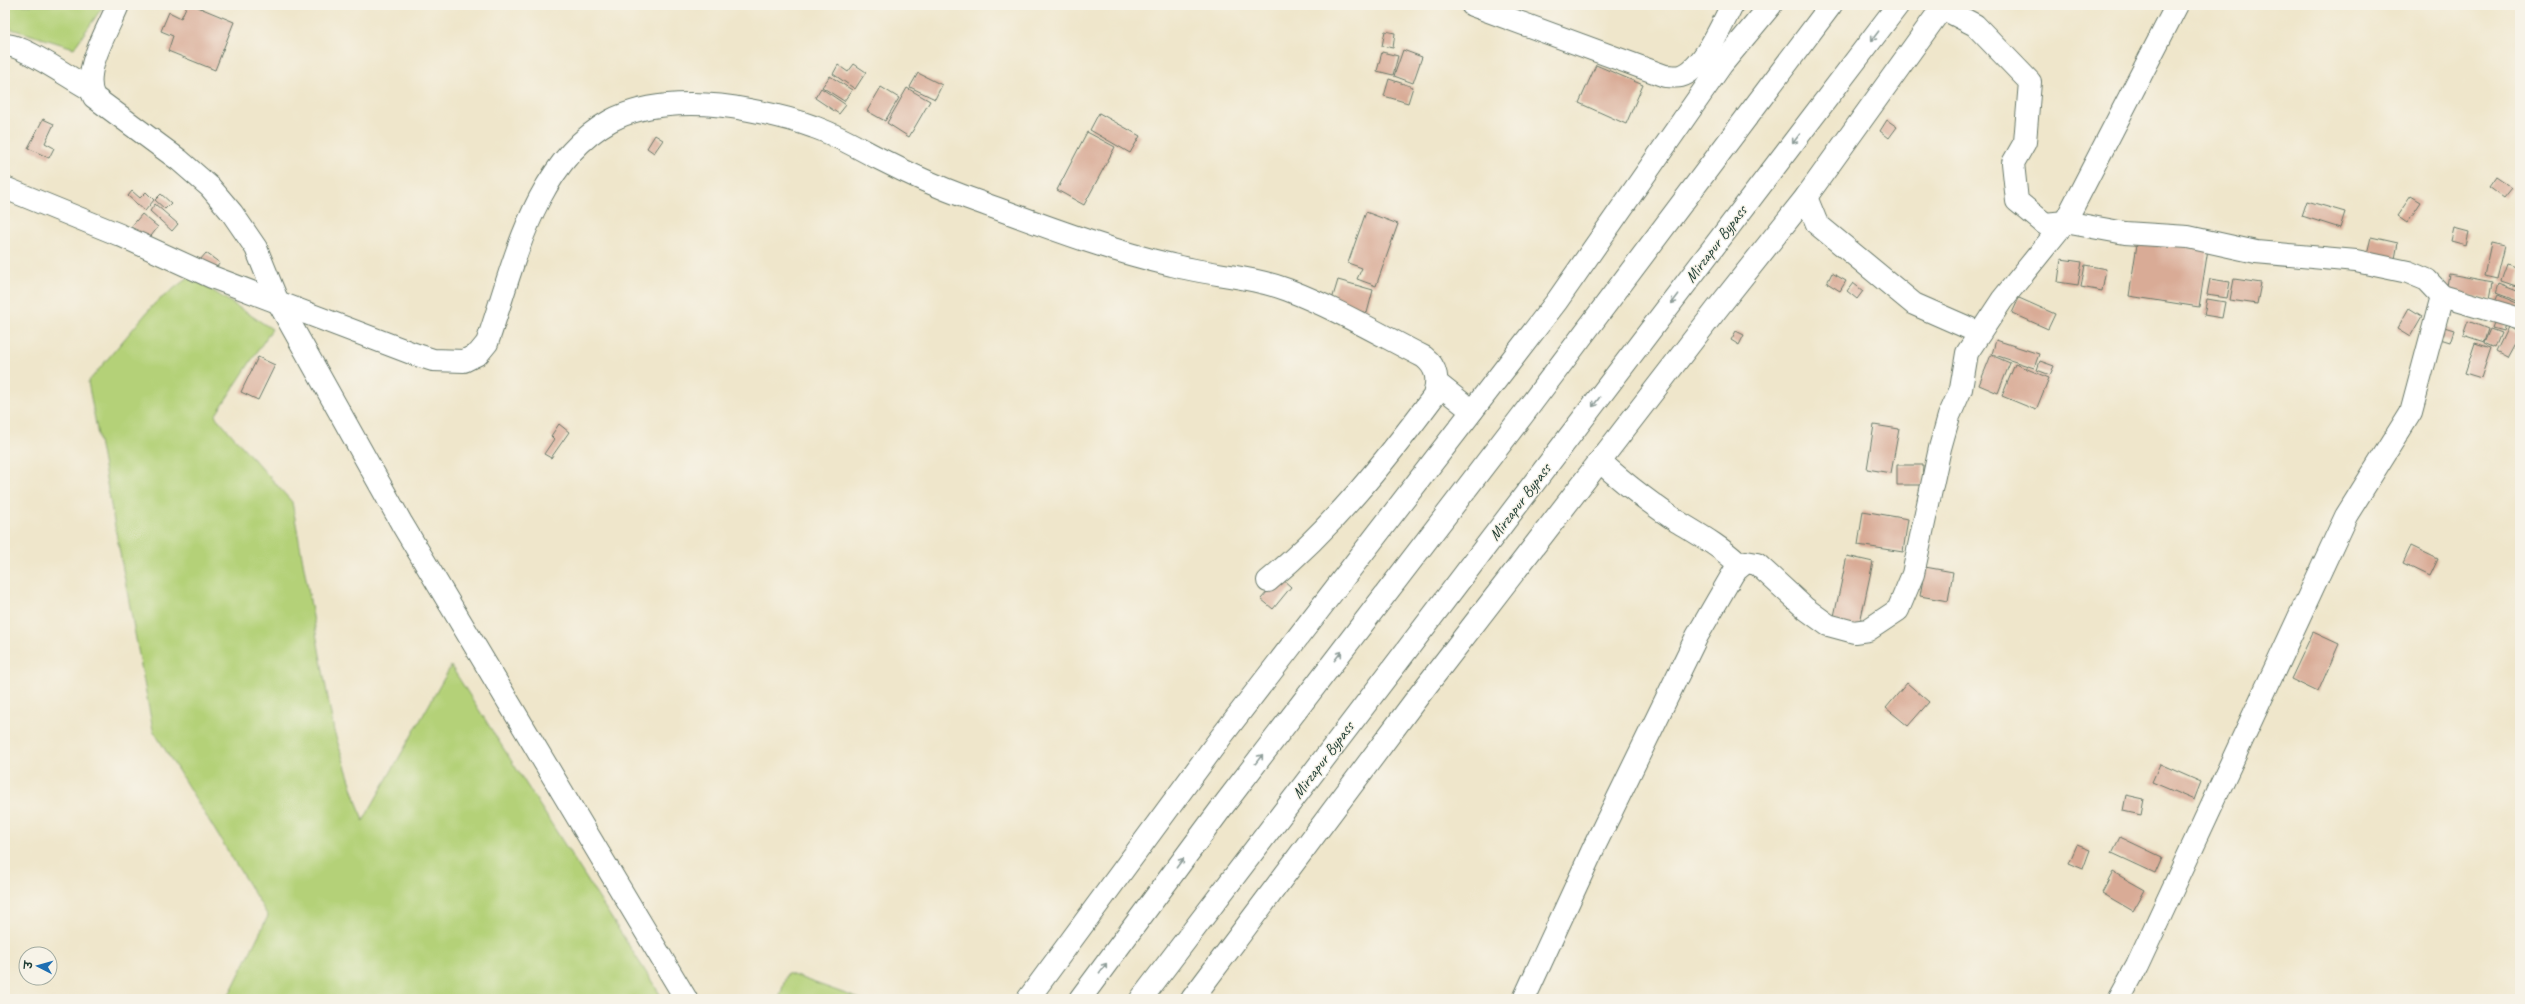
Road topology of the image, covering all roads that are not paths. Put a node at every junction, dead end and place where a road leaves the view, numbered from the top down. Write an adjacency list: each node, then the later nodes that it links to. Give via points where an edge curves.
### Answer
1 (118, 5): 10 (main road, via 91,70)
2 (1472, 5): 3 (main road, via 1665,76 1674,76 1686,73 1699,63)
3 (1732, 5)
4 (1771, 5): 19 (main road, via 1722,64 1557,301)
5 (1830, 5): 25 (main road, one-way to 5, via 1220,810 1527,410)
6 (1898, 5): 26 (main road, Mirzapur Bypass, one-way to 26)
7 (2177, 5): 13 (main road)
8 (1943, 6): 12 (main road); 13 (main road, via 1975,25 2030,82 2025,142 2013,163 2017,201 2045,224)
9 (5, 45): 10 (main road, via 24,49 64,76)
10 (90, 89): 15 (main road, via 99,101 179,160 210,187 256,248)
11 (5, 188): 15 (main road, via 120,235 212,277)
12 (1806, 197): 17 (main road, via 1817,224 1914,304); 20 (main road)
13 (2065, 222): 14 (main road, via 2125,233 2188,237 2256,252 2356,261 2408,272 2427,280); 17 (main road, via 2002,300)
14 (2442, 296): 16 (main road); 29 (main road, via 2411,412 2346,516 2137,966)
15 (277, 300): 18 (main road, via 414,354 434,360 464,361 478,354 488,343 528,224 543,192 572,152 589,135 634,110 673,105 716,105 747,109 816,127 921,180 1120,251 1172,266 1259,281 1285,289 1424,357 1433,364); 23 (main road, via 402,524)
16 (2520, 319)
17 (1980, 333): 21 (main road, via 1967,353 1961,389 1949,416 1940,448 1913,574 1898,610 1868,630 1854,632 1828,626 1757,564 1751,562)
18 (1437, 383): 19 (main road); 22 (main road, via 1434,396 1385,462 1305,551)
19 (1472, 410): 24 (main road, via 1217,744)
20 (1600, 461): 21 (main road, via 1617,478 1674,519 1724,549); 27 (main road, via 1417,698)
21 (1740, 565): 28 (main road, via 1698,636 1594,847)
22 (1268, 582)
23 (686, 999)
24 (1028, 999)
25 (1080, 999)
26 (1141, 999)
27 (1192, 999)
28 (1524, 999)
29 (2119, 999)

